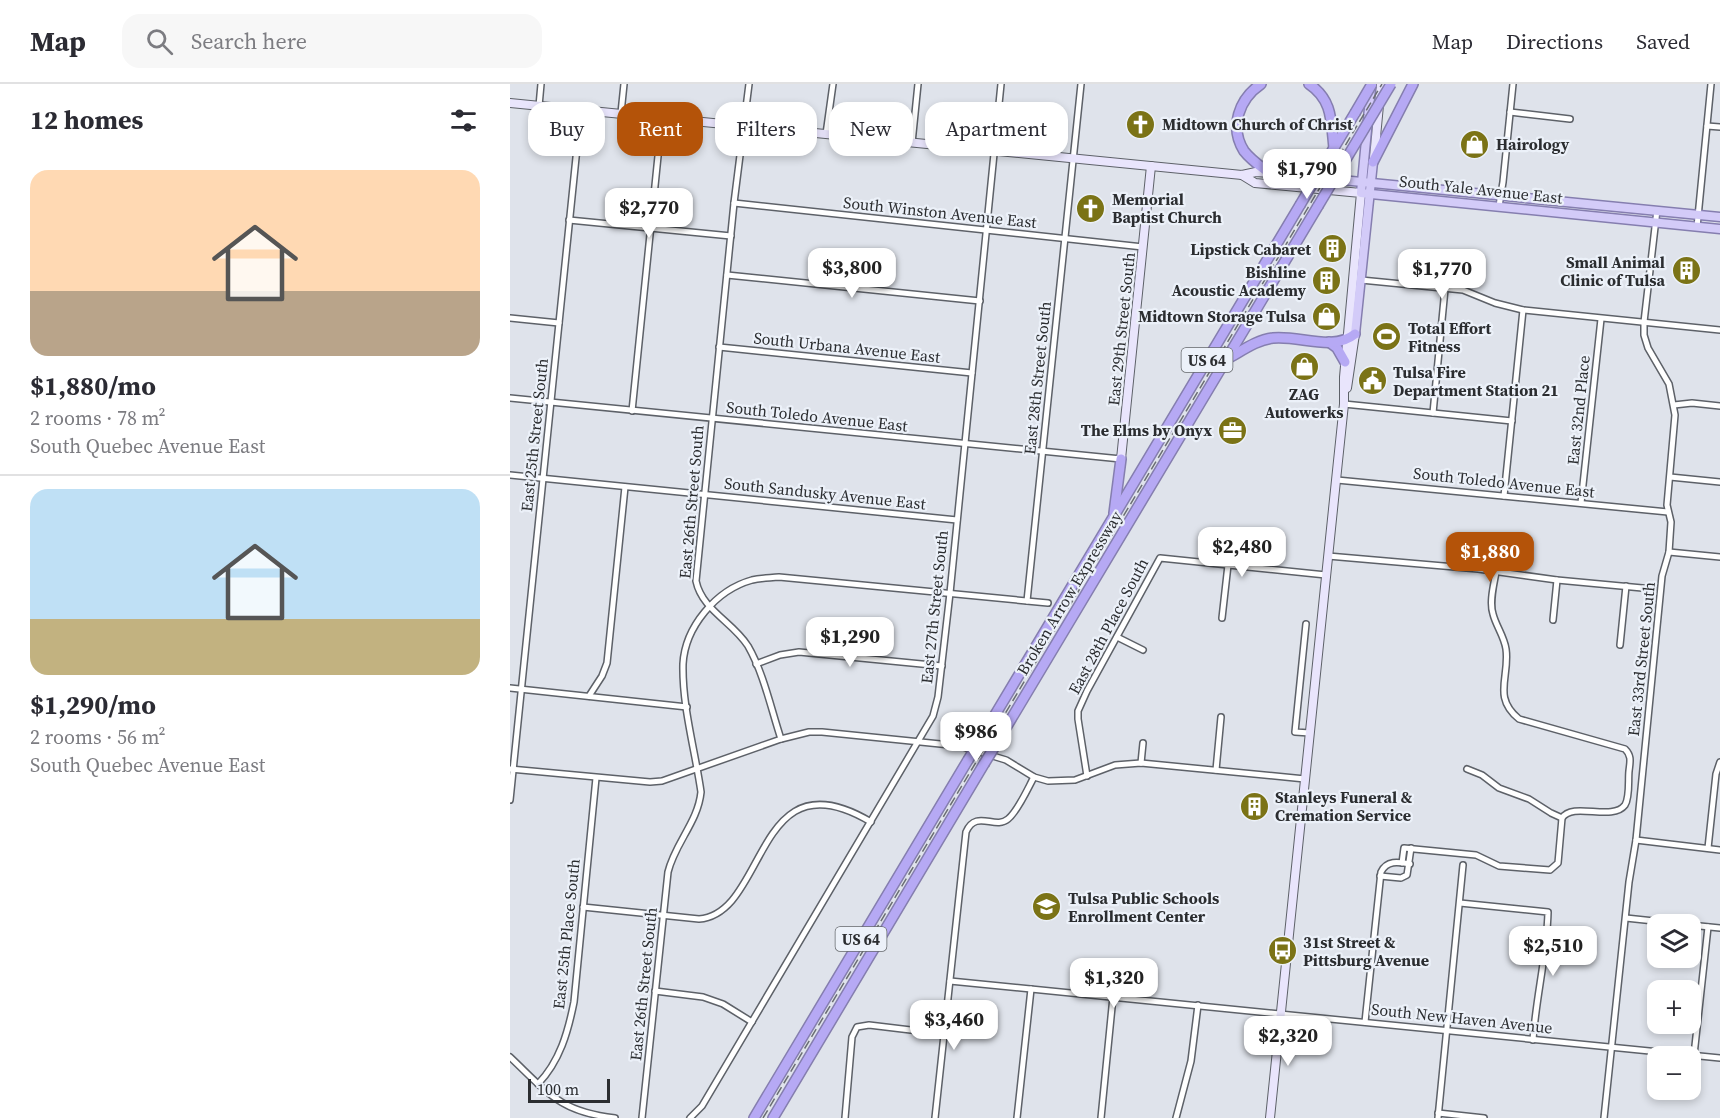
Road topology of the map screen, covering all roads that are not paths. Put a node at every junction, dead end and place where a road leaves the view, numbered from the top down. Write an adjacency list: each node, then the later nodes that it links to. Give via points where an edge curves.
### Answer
1 (541, 84): 16 (street)
2 (624, 84): 17 (street)
3 (749, 84): 18 (street, East 26th Street South)
4 (833, 84): 28 (street)
5 (918, 84): 27 (street)
6 (1001, 84): 19 (street, East 27th Street South)
7 (1081, 84): 36 (street, East 28th Street South)
8 (1261, 84): 39 (highway, via 1244,99 1237,127 1244,150)
9 (1309, 84): 30 (highway, via 1323,96 1330,110)
10 (1372, 84): 30 (highway, Broken Arrow Expressway / US 64, bridge); 41 (main road)
11 (1381, 84): 37 (main road)
12 (1391, 84): 72 (highway, Broken Arrow Expressway / US 64, bridge)
13 (1413, 84): 37 (highway)
14 (1513, 84): 22 (street)
15 (1711, 84): 24 (street)
16 (539, 102)
17 (622, 102)
18 (747, 102)
19 (999, 102)
20 (510, 103): 21 (main road, South Yale Avenue East)
21 (528, 105)
22 (1510, 112): 23 (street); 44 (street)
23 (1570, 118)
24 (1707, 126): 25 (street); 48 (street)
25 (1720, 127)
26 (817, 133): 28 (main road, South Yale Avenue East)
27 (913, 133)
28 (826, 134): 29 (main road, South Yale Avenue East)
29 (829, 134)
30 (1334, 148): 97 (highway, Broken Arrow Expressway / US 64, bridge)
31 (576, 156): 50 (street, East 25th Street South)
32 (658, 156): 53 (street)
33 (740, 156): 45 (street, East 26th Street South)
34 (994, 156): 55 (street, East 27th Street South)
35 (1044, 156): 36 (main road, South Yale Avenue East)
36 (1074, 159): 38 (main road, South Yale Avenue East); 57 (street, East 28th Street South)
37 (1373, 162): 41 (main road)
38 (1151, 166): 40 (main road, South Yale Avenue East); 58 (main road, East 29th Street South)
39 (1269, 173): 40 (main road, South Yale Avenue East); 41 (main road, South Yale Avenue East)
40 (1242, 175): 42 (main road, South Yale Avenue East, via 1255,183)
41 (1366, 183): 42 (main road); 43 (main road); 44 (main road, South Yale Avenue East)
42 (1361, 193): 43 (main road, South Yale Avenue East); 69 (main road)
43 (1370, 193): 46 (main road, South Yale Avenue East); 60 (main road)
44 (1502, 196): 46 (street); 47 (main road, South Yale Avenue East)
45 (734, 203): 55 (street, South Winston Avenue East); 56 (street, East 26th Street South)
46 (1499, 206): 51 (main road, South Yale Avenue East)
47 (1657, 210): 48 (main road, South Yale Avenue East); 51 (street, East 33rd Street South)
48 (1698, 214): 49 (main road, South Yale Avenue East); 52 (street)
49 (1720, 217)
50 (570, 220): 53 (street); 67 (street, East 25th Street South)
51 (1656, 223): 52 (main road, South Yale Avenue East); 66 (street, East 33rd Street South)
52 (1697, 227): 54 (main road, South Yale Avenue East)
53 (651, 228): 56 (street); 80 (street)
54 (1720, 229)
55 (987, 230): 57 (street, South Winston Avenue East); 62 (street, East 27th Street South)
56 (731, 236): 59 (street, East 26th Street South)
57 (1065, 239): 58 (street, South Winston Avenue East); 85 (street, East 28th Street South)
58 (1143, 247): 86 (main road, East 29th Street South)
59 (727, 275): 62 (street); 71 (street, East 26th Street South)
60 (1361, 280): 61 (street); 69 (main road)
61 (1445, 289): 63 (street, via 1469,292); 81 (street)
62 (980, 301): 74 (street, East 27th Street South)
63 (1523, 310): 65 (street); 83 (street)
64 (510, 318): 67 (street)
65 (1601, 319): 66 (street); 95 (street, East 32nd Place)
66 (1644, 322): 68 (street); 78 (street, East 33rd Street South, via 1648,348 1666,378)
67 (559, 323): 76 (street, East 25th Street South)
68 (1720, 330)
69 (1351, 337): 70 (highway); 73 (main road); 77 (main road, via 1350,378)
70 (1329, 342): 72 (highway, via 1273,338 1259,341); 73 (highway)
71 (719, 347): 74 (street, South Urbana Avenue East); 82 (street, East 26th Street South)
72 (1226, 360): 181 (highway, Broken Arrow Expressway / US 64, bridge)
73 (1345, 362): 77 (main road)
74 (972, 373): 84 (street, East 27th Street South)
75 (510, 398): 76 (street, South Toledo Avenue East)
76 (551, 402): 80 (street, South Toledo Avenue East); 89 (street, East 25th Street South)
77 (1344, 404): 81 (street); 90 (main road)
78 (1674, 405): 79 (street); 88 (street, East 33rd Street South)
79 (1720, 406)
80 (632, 411): 82 (street, South Toledo Avenue East)
81 (1433, 412): 83 (street)
82 (712, 419): 84 (street, South Toledo Avenue East); 93 (street, East 26th Street South)
83 (1512, 421): 94 (street)
84 (965, 444): 85 (street, South Toledo Avenue East); 98 (street, East 27th Street South)
85 (1043, 451): 86 (street, South Toledo Avenue East); 109 (street, East 28th Street South)
86 (1121, 459): 97 (highway)
87 (510, 475): 89 (street, South Sandusky Avenue East)
88 (1670, 477): 91 (street); 96 (street, East 33rd Street South)
89 (542, 478): 92 (street, South Sandusky Avenue East); 121 (street, East 25th Street South)
90 (1336, 480): 94 (street, South Toledo Avenue East); 100 (main road)
91 (1720, 482)
92 (625, 487): 93 (street, South Sandusky Avenue East); 122 (street, via 607,663)
93 (704, 495): 98 (street, South Sandusky Avenue East); 111 (street, East 26th Street South, via 696,581 702,599)
94 (1504, 496): 95 (street, South Toledo Avenue East)
95 (1581, 503): 96 (street, South Toledo Avenue East)
96 (1668, 512): 99 (street, East 33rd Street South)
97 (1114, 516): 180 (highway, Broken Arrow Expressway / US 64, bridge)
98 (957, 520): 108 (street, East 27th Street South)
99 (1669, 552): 101 (street); 142 (street, East 33rd Street South, via 1662,576)
100 (1328, 556): 103 (street); 104 (main road)
101 (1720, 557)
102 (1228, 565): 104 (street); 112 (street); 115 (street, East 28th Place South, via 1160,558)
103 (1496, 572): 105 (street); 140 (street, via 1492,611 1506,646 1503,688 1508,708 1519,719 1625,749 1631,759 1625,805 1600,812 1570,810)
104 (1326, 575): 125 (main road)
105 (1557, 580): 106 (street); 113 (street)
106 (1626, 586): 107 (street); 116 (street)
107 (1653, 589)
108 (950, 593): 109 (street); 111 (street, via 779,577 737,586); 119 (street, East 27th Street South)
109 (1027, 601): 110 (street)
110 (1048, 603)
111 (710, 606): 118 (street, via 743,639); 123 (street, East 26th Street South, via 693,630 686,652)
112 (1222, 618)
113 (1553, 620)
114 (1306, 624): 125 (street, via 1295,732)
115 (1117, 637): 117 (street); 136 (street, East 28th Place South, via 1078,711)
116 (1620, 645)
117 (1143, 650)
118 (756, 664): 119 (street, via 799,652); 126 (street)
119 (942, 666): 127 (street, East 27th Street South, via 933,716)
120 (510, 688): 121 (street)
121 (521, 689): 122 (street); 132 (street, East 25th Street South)
122 (589, 696): 123 (street)
123 (687, 706): 133 (street, East 26th Street South)
124 (1221, 717): 134 (street)
125 (1310, 734): 138 (main road)
126 (781, 740): 127 (street, via 822,732); 133 (street)
127 (920, 741): 135 (street, via 960,746 1006,760); 141 (street, East 27th Street South)
128 (1143, 743): 129 (street)
129 (1141, 763): 134 (street); 136 (street, via 1115,765)
130 (1719, 764): 144 (street)
131 (1467, 768): 140 (street)
132 (512, 769): 137 (street); 139 (street, East 25th Street South)
133 (698, 769): 137 (street, via 662,781); 152 (street, East 26th Street South, via 700,804 670,862)
134 (1216, 770): 138 (street)
135 (1034, 777): 136 (street, via 1064,781); 158 (street, via 1006,821 978,821 967,829)
136 (1087, 777)
137 (596, 778): 151 (street, East 25th Place South)
138 (1305, 779): 163 (main road)
139 (510, 800)
140 (1562, 818): 143 (street, via 1558,863 1550,870 1499,866 1476,855)
141 (871, 822): 152 (street, via 852,810 832,805 794,812 771,835 723,910 706,918); 164 (street, East 27th Street South)
142 (1636, 840): 144 (street); 153 (street, East 33rd Street South)
143 (1411, 848): 146 (street, via 1404,848); 147 (street)
144 (1708, 849): 145 (street)
145 (1720, 850)
146 (1402, 863): 147 (street); 149 (street, via 1386,865)
147 (1410, 864): 149 (street, via 1405,877)
148 (1463, 865): 150 (street)
149 (1380, 876): 165 (street)
150 (1460, 903): 166 (street); 168 (street, via 1548,912)
151 (583, 907): 152 (street); 175 (street, East 25th Place South, via 570,1022 557,1057)
152 (663, 915): 160 (street, East 26th Street South)
153 (1626, 918): 154 (street); 170 (street, East 33rd Street South)
154 (1647, 920)
155 (1701, 926): 156 (street)
156 (1708, 927): 157 (street); 169 (street)
157 (1720, 928)
158 (950, 981): 159 (street, South New Haven Avenue); 167 (street)
159 (1031, 989): 161 (street, South New Haven Avenue); 184 (street)
160 (655, 991): 164 (street, via 703,997); 178 (street, East 26th Street South)
161 (1113, 997): 162 (street, South New Haven Avenue); 185 (street)
162 (1198, 1005): 163 (street, South New Haven Avenue); 186 (street, via 1191,1061)
163 (1281, 1014): 165 (street, South New Haven Avenue); 187 (main road)
164 (752, 1022): 179 (street, East 27th Street South, via 702,1106)
165 (1365, 1022): 166 (street, South New Haven Avenue)
166 (1446, 1030): 168 (street, South New Haven Avenue); 176 (street)
167 (944, 1034): 182 (street, via 864,1025 854,1030); 183 (street)
168 (1533, 1040): 170 (street, South New Haven Avenue)
169 (1695, 1046)
170 (1612, 1047): 171 (street, South New Haven Avenue); 189 (street, East 33rd Street South)
171 (1647, 1050)
172 (1701, 1056): 174 (street, South New Haven Avenue)
173 (510, 1057): 175 (street)
174 (1720, 1058)
175 (538, 1084): 177 (street, via 570,1108)
176 (1438, 1116): 188 (street)
177 (615, 1118)
178 (642, 1118)
179 (690, 1118)
180 (754, 1118)
181 (773, 1118)
182 (845, 1118)
183 (935, 1118)
184 (1017, 1118)
185 (1101, 1118)
186 (1176, 1118)
187 (1270, 1118)
188 (1484, 1118)
189 (1604, 1118)

